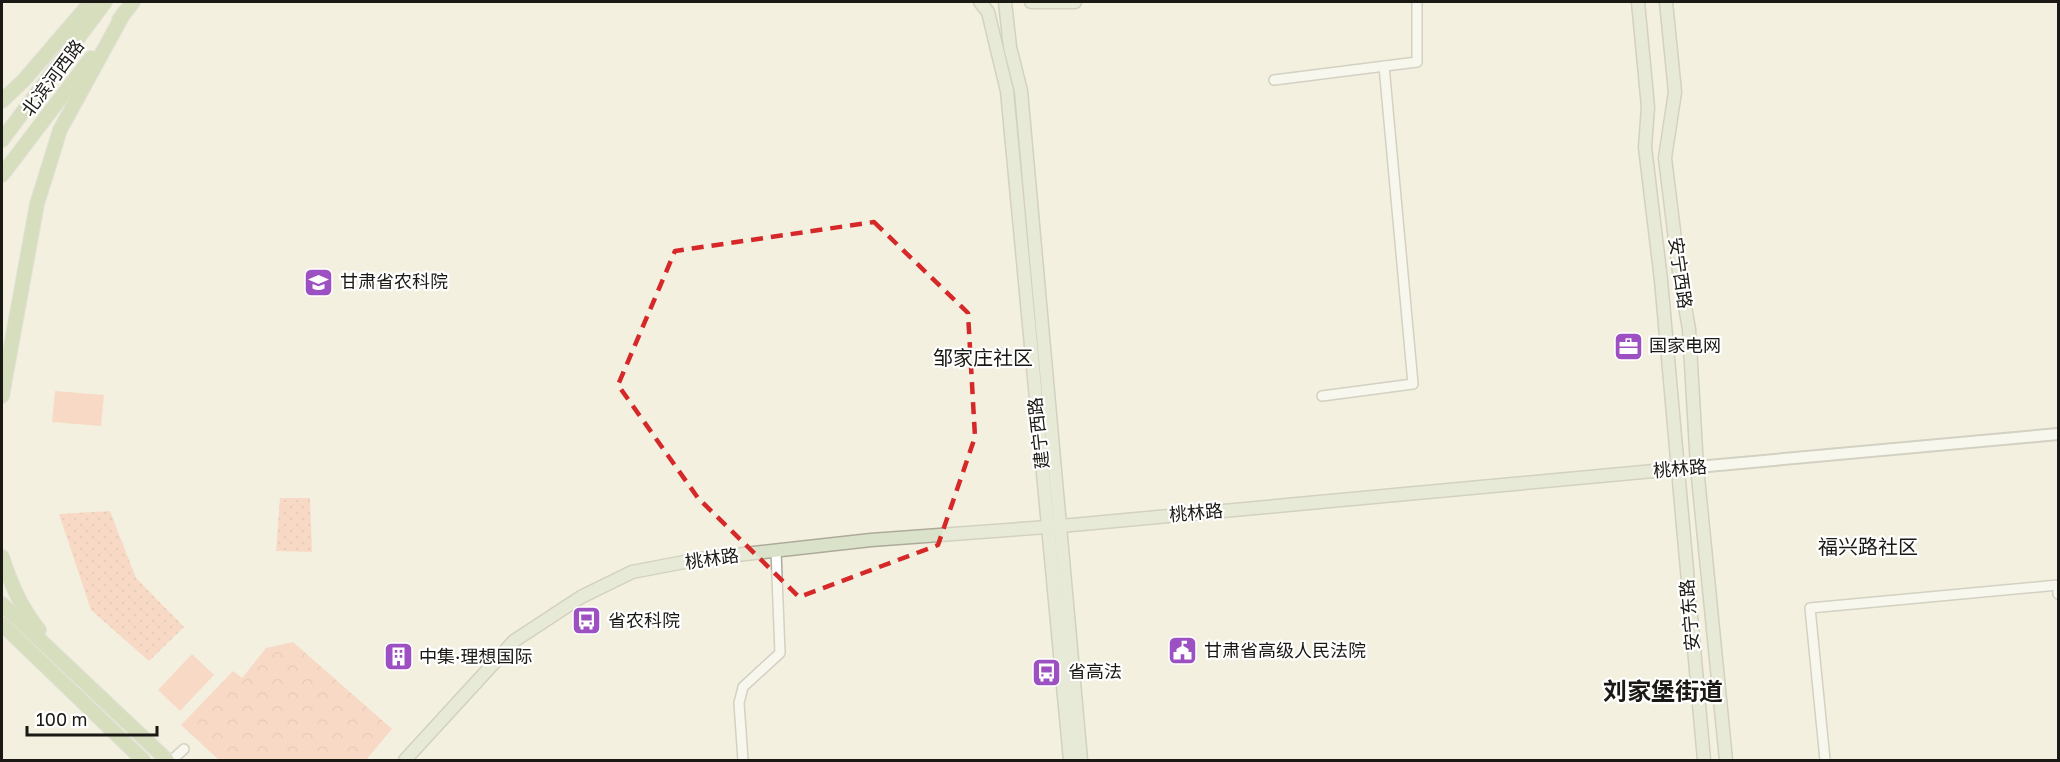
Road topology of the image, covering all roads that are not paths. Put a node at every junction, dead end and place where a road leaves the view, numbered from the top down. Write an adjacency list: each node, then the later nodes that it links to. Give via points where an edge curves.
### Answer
1 (90, 2): 14 (main road)
2 (105, 2): 15 (main road, 北滨河西路)
3 (133, 2): 11 (main road, 北滨河西路)
4 (1005, 2): 22 (main road, 建宁西路, via 1010,47 1021,91)
5 (1031, 2): 6 (main road)
6 (1075, 2)
7 (1417, 2): 12 (street, via 1417,62)
8 (1638, 2): 21 (main road, 安宁西路, via 1648,107 1645,147)
9 (1666, 2): 20 (main road, 安宁西路, via 1675,92 1665,158 1689,329)
10 (986, 5): 22 (main road, 建宁西路, via 1007,92)
11 (124, 13): 16 (main road, 北滨河西路); 17 (main road, via 60,130 37,204)
12 (1384, 66): 13 (street); 18 (street, via 1413,384)
13 (1274, 80)
14 (2, 101)
15 (2, 140)
16 (2, 175)
17 (2, 396)
18 (1322, 396)
19 (2058, 434): 20 (street, 桃林路)
20 (1697, 467): 21 (main road, 桃林路); 40 (main road, 安宁西路)
21 (1677, 469): 22 (main road, 桃林路); 39 (main road, 安宁东路)
22 (1055, 526): 23 (main road, 桃林路); 37 (main road, 建宁西路); 38 (main road, 建宁西路)
23 (776, 551): 35 (main road, 桃林路, via 699,559 632,572 581,597 514,641); 36 (street, via 780,653 743,687 739,703)
24 (2, 557): 30 (main road, via 11,585 28,616)
25 (2058, 594): 41 (street, via 2058,585 1810,608)
26 (2, 604): 30 (main road)
27 (2, 624): 29 (main road)
28 (2, 637): 29 (main road)
29 (30, 650): 32 (main road)
30 (69, 667): 33 (main road)
31 (184, 749): 34 (street)
32 (143, 760)
33 (167, 760)
34 (172, 760)
35 (405, 760)
36 (742, 760)
37 (1070, 760)
38 (1081, 760)
39 (1704, 760)
40 (1726, 760)
41 (1825, 760)

